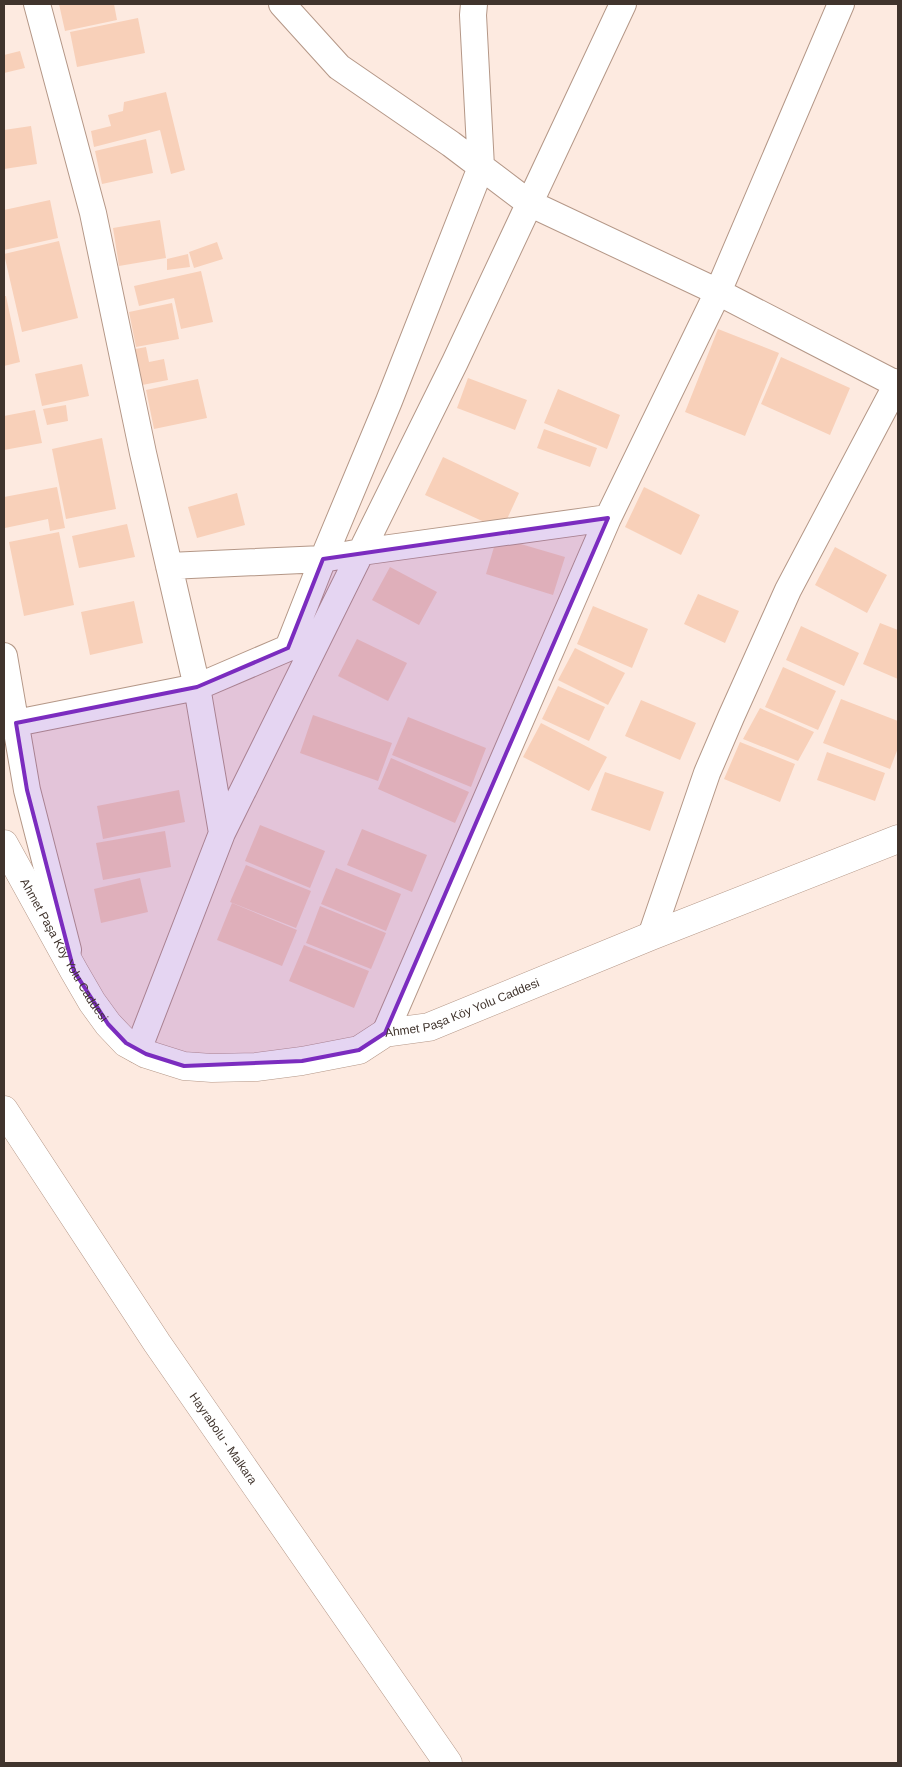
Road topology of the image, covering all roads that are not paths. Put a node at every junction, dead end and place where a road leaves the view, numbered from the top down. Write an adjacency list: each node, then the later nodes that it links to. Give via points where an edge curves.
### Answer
1 (37, 4): 13 (street, via 92,213)
2 (282, 4): 6 (street, via 339,66)
3 (474, 4): 6 (street)
4 (623, 4): 7 (street)
5 (841, 4): 8 (street)
6 (482, 167): 7 (street); 12 (street)
7 (529, 203): 8 (street); 11 (street)
8 (718, 292): 9 (street); 10 (street)
9 (898, 384): 20 (street, via 788,590 707,773)
10 (608, 518): 11 (street); 22 (street)
11 (361, 552): 12 (street); 17 (street)
12 (323, 559): 13 (street); 15 (street, via 288,648)
13 (169, 566): 15 (street)
14 (4, 656): 16 (street)
15 (196, 686): 16 (street); 17 (street)
16 (16, 724): 21 (street, via 27,790)
17 (222, 833): 23 (street)
18 (895, 835): 20 (street, Ahmet Paşa Köy Yolu Caddesi)
19 (4, 844): 21 (street, Ahmet Paşa Köy Yolu Caddesi)
20 (651, 936): 22 (street, Ahmet Paşa Köy Yolu Caddesi, via 429,1027)
21 (74, 971): 23 (street, Ahmet Paşa Köy Yolu Caddesi, via 108,1024 126,1043)
22 (386, 1033): 23 (street, Ahmet Paşa Köy Yolu Caddesi, via 359,1050 256,1067 184,1066)
23 (138, 1050)
24 (4, 1110): 25 (street, Hayrabolu - Malkara, via 157,1343)
25 (448, 1763)

